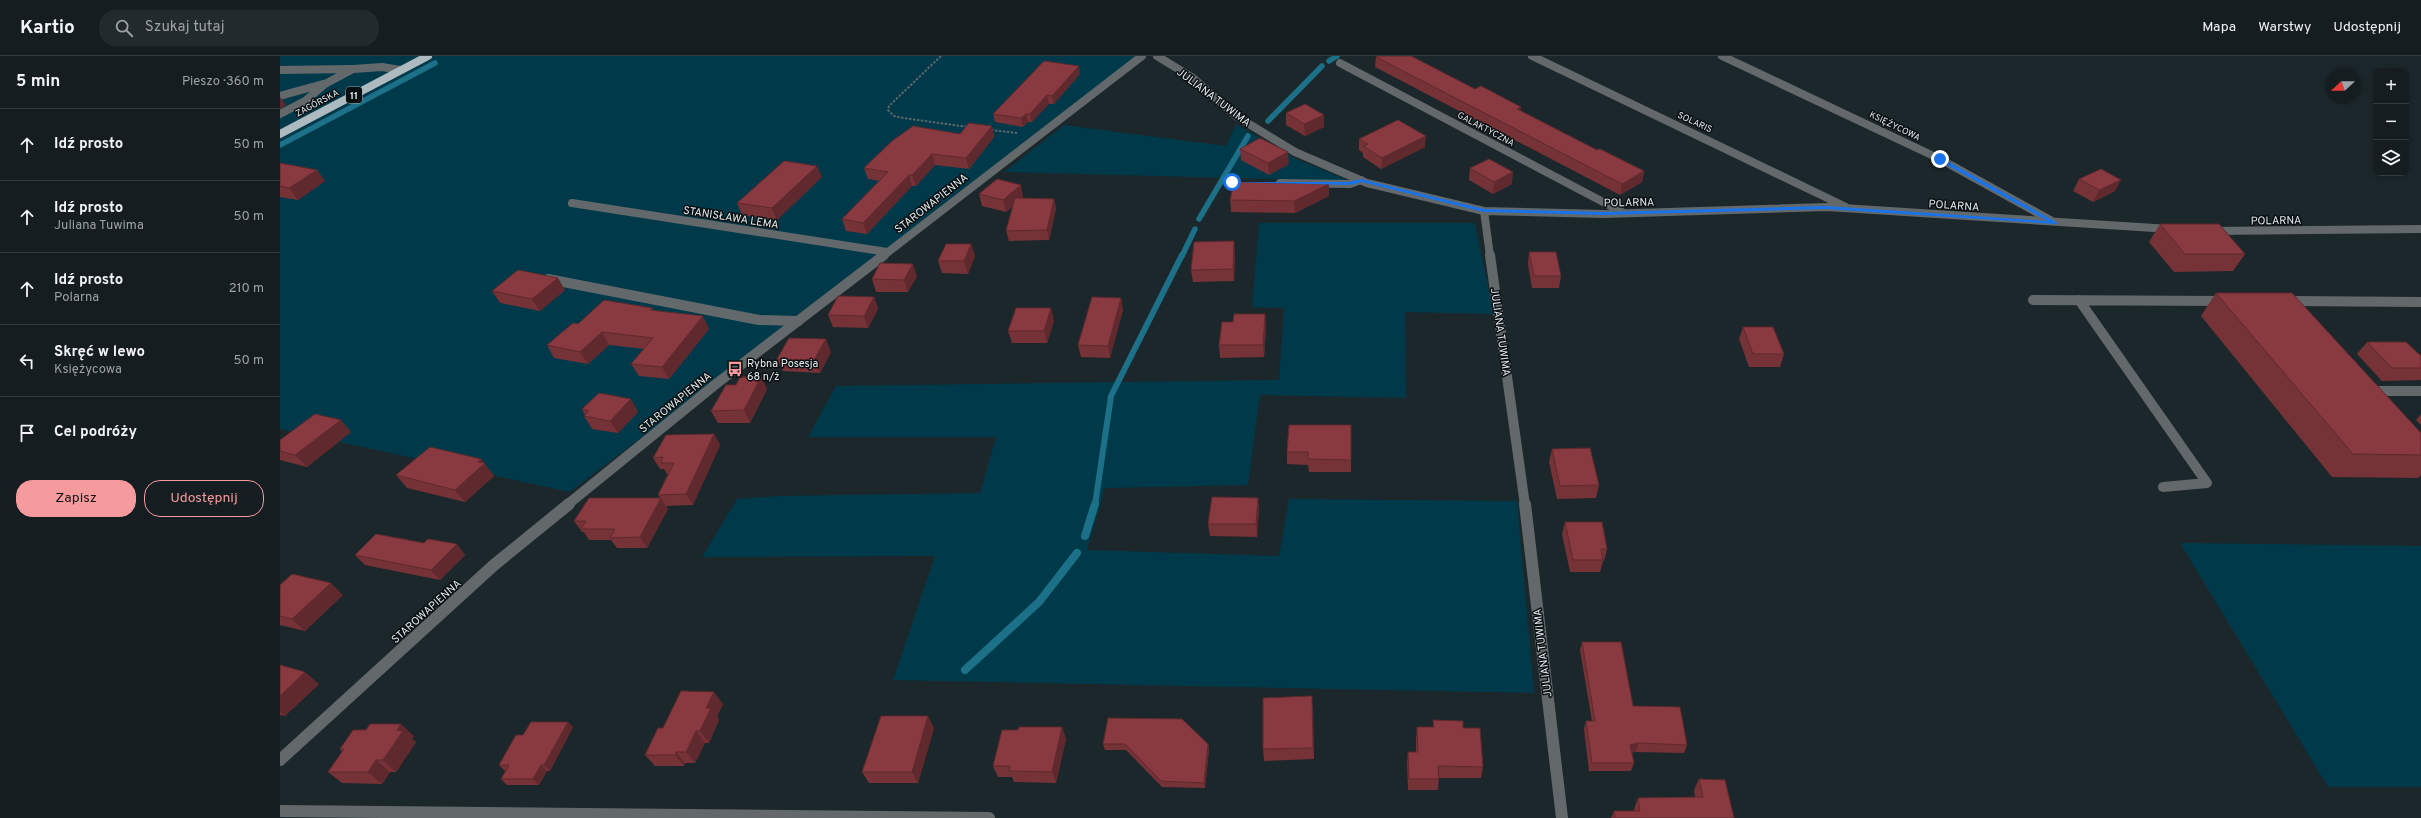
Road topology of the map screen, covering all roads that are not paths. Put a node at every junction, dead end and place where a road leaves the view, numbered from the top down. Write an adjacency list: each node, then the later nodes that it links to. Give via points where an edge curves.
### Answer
1 (428, 56): 9 (highway, ZAGÓRSKA / 11)
2 (1142, 56): 24 (street, STAROWAPIENNA)
3 (1157, 56): 14 (street, JULIANA TUWIMA, via 1193,78 1236,116 1295,152)
4 (1532, 56): 17 (street, SOLARIS, via 1826,195)
5 (1722, 56): 20 (street, KSIĘŻYCOWA, via 1940,159)
6 (1340, 63): 19 (street, GALAKTYCZNA)
7 (353, 69): 8 (street); 9 (street, via 382,67); 10 (street)
8 (280, 70)
9 (400, 70): 13 (highway, ZAGÓRSKA / 11)
10 (325, 84): 11 (street); 12 (street, via 305,101)
11 (280, 96)
12 (280, 114)
13 (280, 134)
14 (1361, 180): 15 (street, via 1350,184); 18 (street, JULIANA TUWIMA)
15 (1271, 183)
16 (572, 203): 24 (street, STANISŁAWA LEMA)
17 (1850, 209): 19 (street, POLARNA, via 1826,207); 20 (street, POLARNA)
18 (1484, 211): 19 (street, POLARNA); 38 (street, JULIANA TUWIMA, via 1523,491)
19 (1624, 213)
20 (2055, 223): 22 (street, POLARNA)
21 (2421, 229): 23 (street, POLARNA)
22 (2180, 230)
23 (2203, 231)
24 (887, 252): 31 (street, STAROWAPIENNA)
25 (542, 278): 31 (street, via 759,320)
26 (2033, 300): 27 (street)
27 (2079, 300): 28 (street); 34 (street, via 2207,483)
28 (2235, 301)
29 (2421, 302): 30 (street, via 2286,301)
30 (2300, 312)
31 (798, 321): 35 (street, STAROWAPIENNA, via 716,384 494,565)
32 (2363, 380): 33 (street, via 2373,391)
33 (2421, 391)
34 (2163, 487)
35 (280, 760)
36 (280, 811): 37 (street)
37 (989, 818)
38 (1562, 818)

